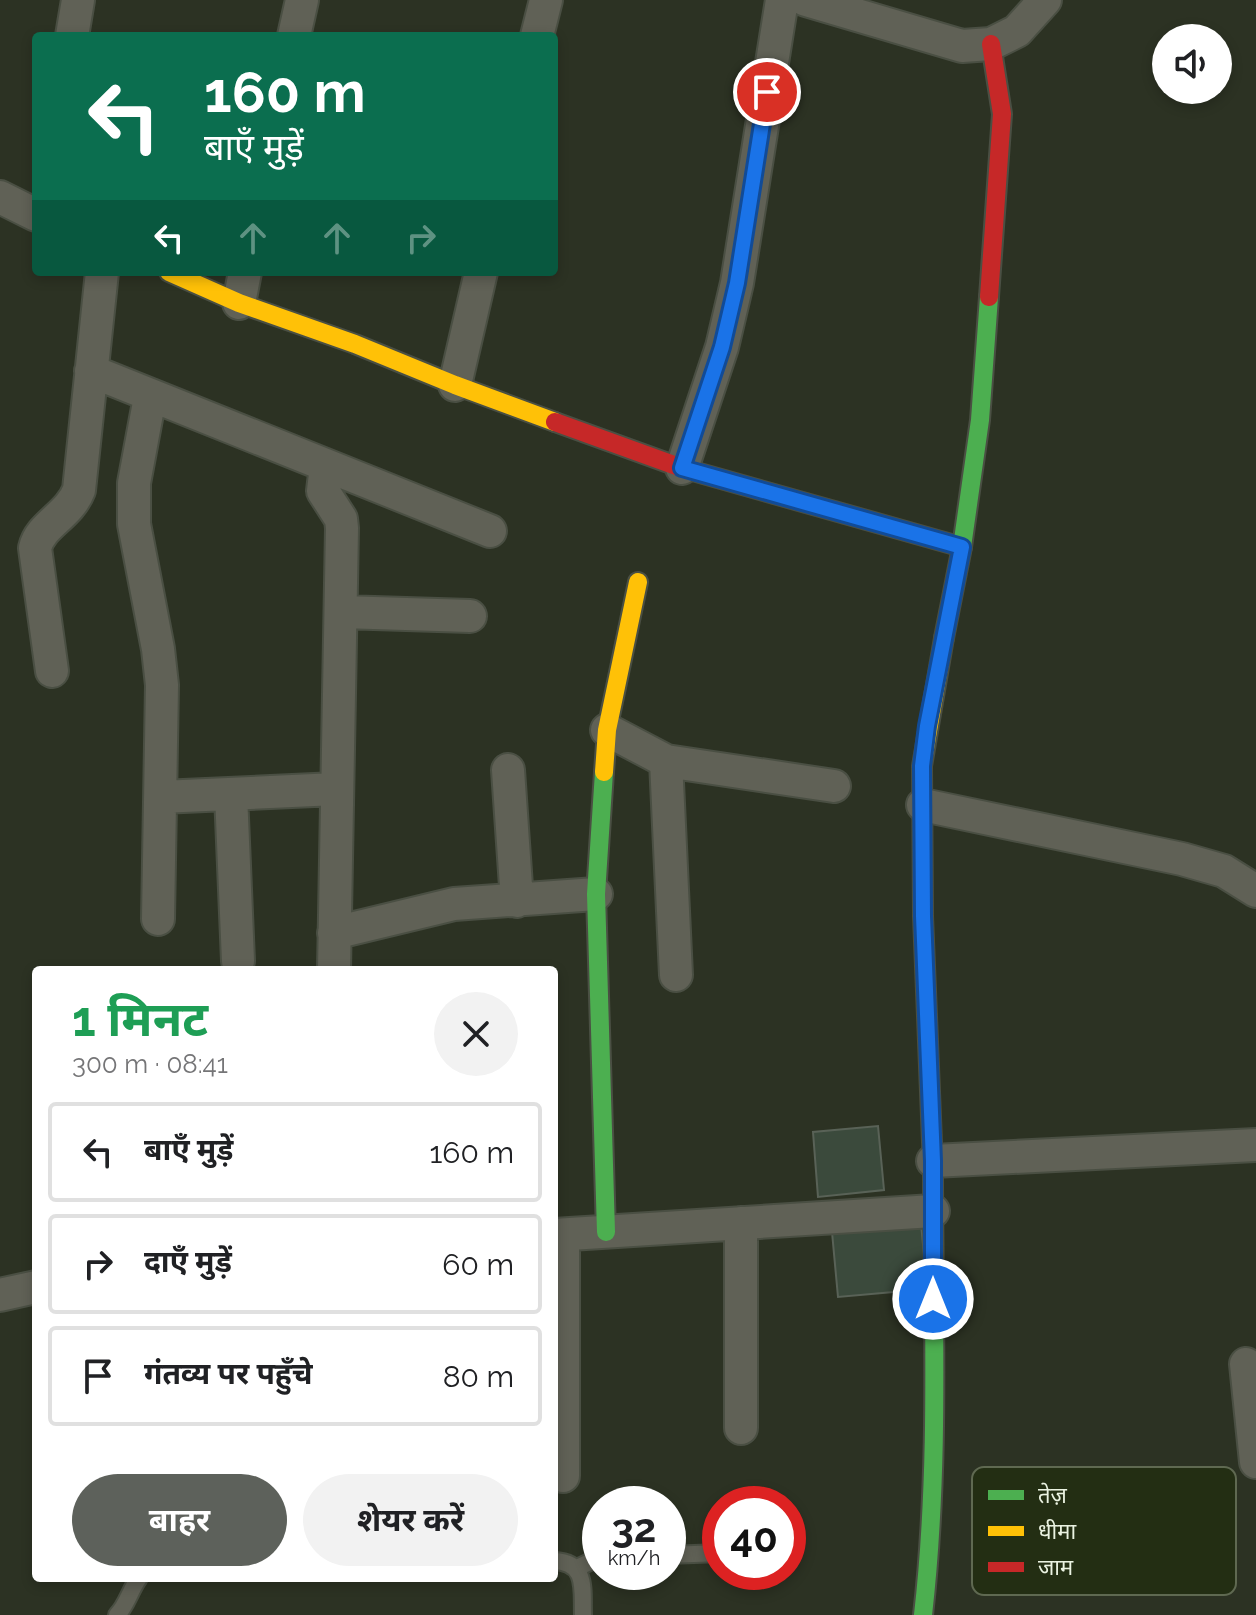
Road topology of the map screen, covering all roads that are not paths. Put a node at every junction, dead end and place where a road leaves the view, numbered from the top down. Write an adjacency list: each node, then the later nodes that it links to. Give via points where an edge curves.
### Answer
1 (78, 0): 7 (street)
2 (302, 0): 8 (street)
3 (546, 0): 9 (street)
4 (782, 0): 21 (street, via 737,283)
5 (806, 0): 10 (street, via 962,46)
6 (1045, 0): 10 (street, via 1017,31)
7 (73, 32)
8 (295, 32)
9 (538, 32)
10 (991, 44): 23 (street, via 1002,114 980,420)
11 (0, 197): 12 (street)
12 (32, 213)
13 (102, 276): 17 (street)
14 (188, 276): 16 (street)
15 (480, 276): 18 (street)
16 (242, 287): 18 (street, via 355,344)
17 (91, 371): 19 (street); 27 (street, via 79,490 68,510 38,537 35,548)
18 (455, 385): 21 (street)
19 (150, 397): 20 (street); 34 (street, via 132,504 162,685)
20 (326, 466): 22 (street); 25 (street, via 323,491 342,528)
21 (682, 468): 23 (street)
22 (490, 531)
23 (962, 547): 35 (street, via 927,726)
24 (638, 582): 28 (street)
25 (342, 612): 26 (street); 32 (street)
26 (470, 616)
27 (52, 671)
28 (607, 730): 29 (street); 37 (street)
29 (666, 761): 31 (street); 43 (street)
30 (508, 770): 38 (street)
31 (834, 786)
32 (336, 789): 33 (street); 40 (street)
33 (231, 794): 34 (street); 41 (street)
34 (161, 797): 39 (street)
35 (923, 805): 36 (street, via 1182,859 1224,871); 45 (street)
36 (1256, 891)
37 (596, 894): 38 (street); 48 (street)
38 (517, 901): 40 (street, via 444,906)
39 (158, 919)
40 (334, 933): 42 (street)
41 (238, 961)
42 (334, 966)
43 (676, 975)
44 (1256, 1145): 45 (street)
45 (933, 1161): 46 (street)
46 (933, 1211): 47 (street); 62 (street, via 933,1447)
47 (741, 1223): 48 (street); 53 (street)
48 (606, 1232): 49 (street)
49 (558, 1235): 55 (street)
50 (32, 1288): 51 (street)
51 (0, 1295)
52 (1246, 1364): 54 (street)
53 (741, 1428)
54 (1256, 1462)
55 (563, 1476)
56 (558, 1561): 58 (lane)
57 (582, 1566): 58 (lane)
58 (577, 1568): 61 (lane)
59 (136, 1582): 60 (lane)
60 (117, 1615)
61 (583, 1615)
62 (923, 1615)

